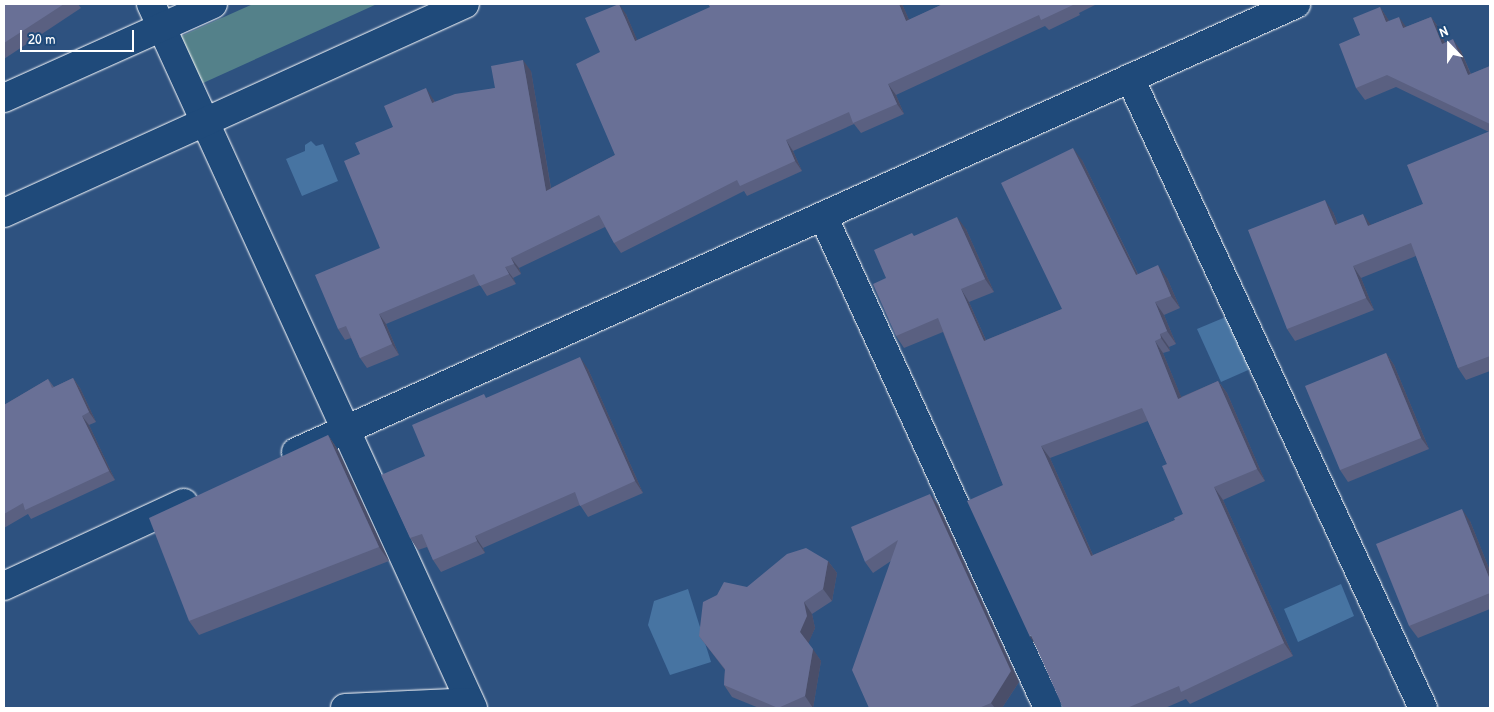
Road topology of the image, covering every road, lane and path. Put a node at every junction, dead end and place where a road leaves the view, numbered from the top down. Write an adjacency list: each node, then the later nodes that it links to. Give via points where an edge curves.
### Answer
1 (213, 4): 4 (street)
2 (465, 4): 7 (street)
3 (1296, 4): 5 (street)
4 (156, 15): 6 (street); 7 (street)
5 (1130, 78): 9 (street); 17 (street)
6 (4, 98)
7 (204, 122): 8 (street); 10 (street)
8 (4, 214)
9 (823, 216): 10 (street); 16 (street)
10 (345, 429): 11 (street); 14 (street)
11 (273, 462)
12 (210, 491): 13 (street)
13 (4, 586)
14 (471, 705): 15 (street)
15 (345, 708)
16 (1048, 708)
17 (1423, 708)

